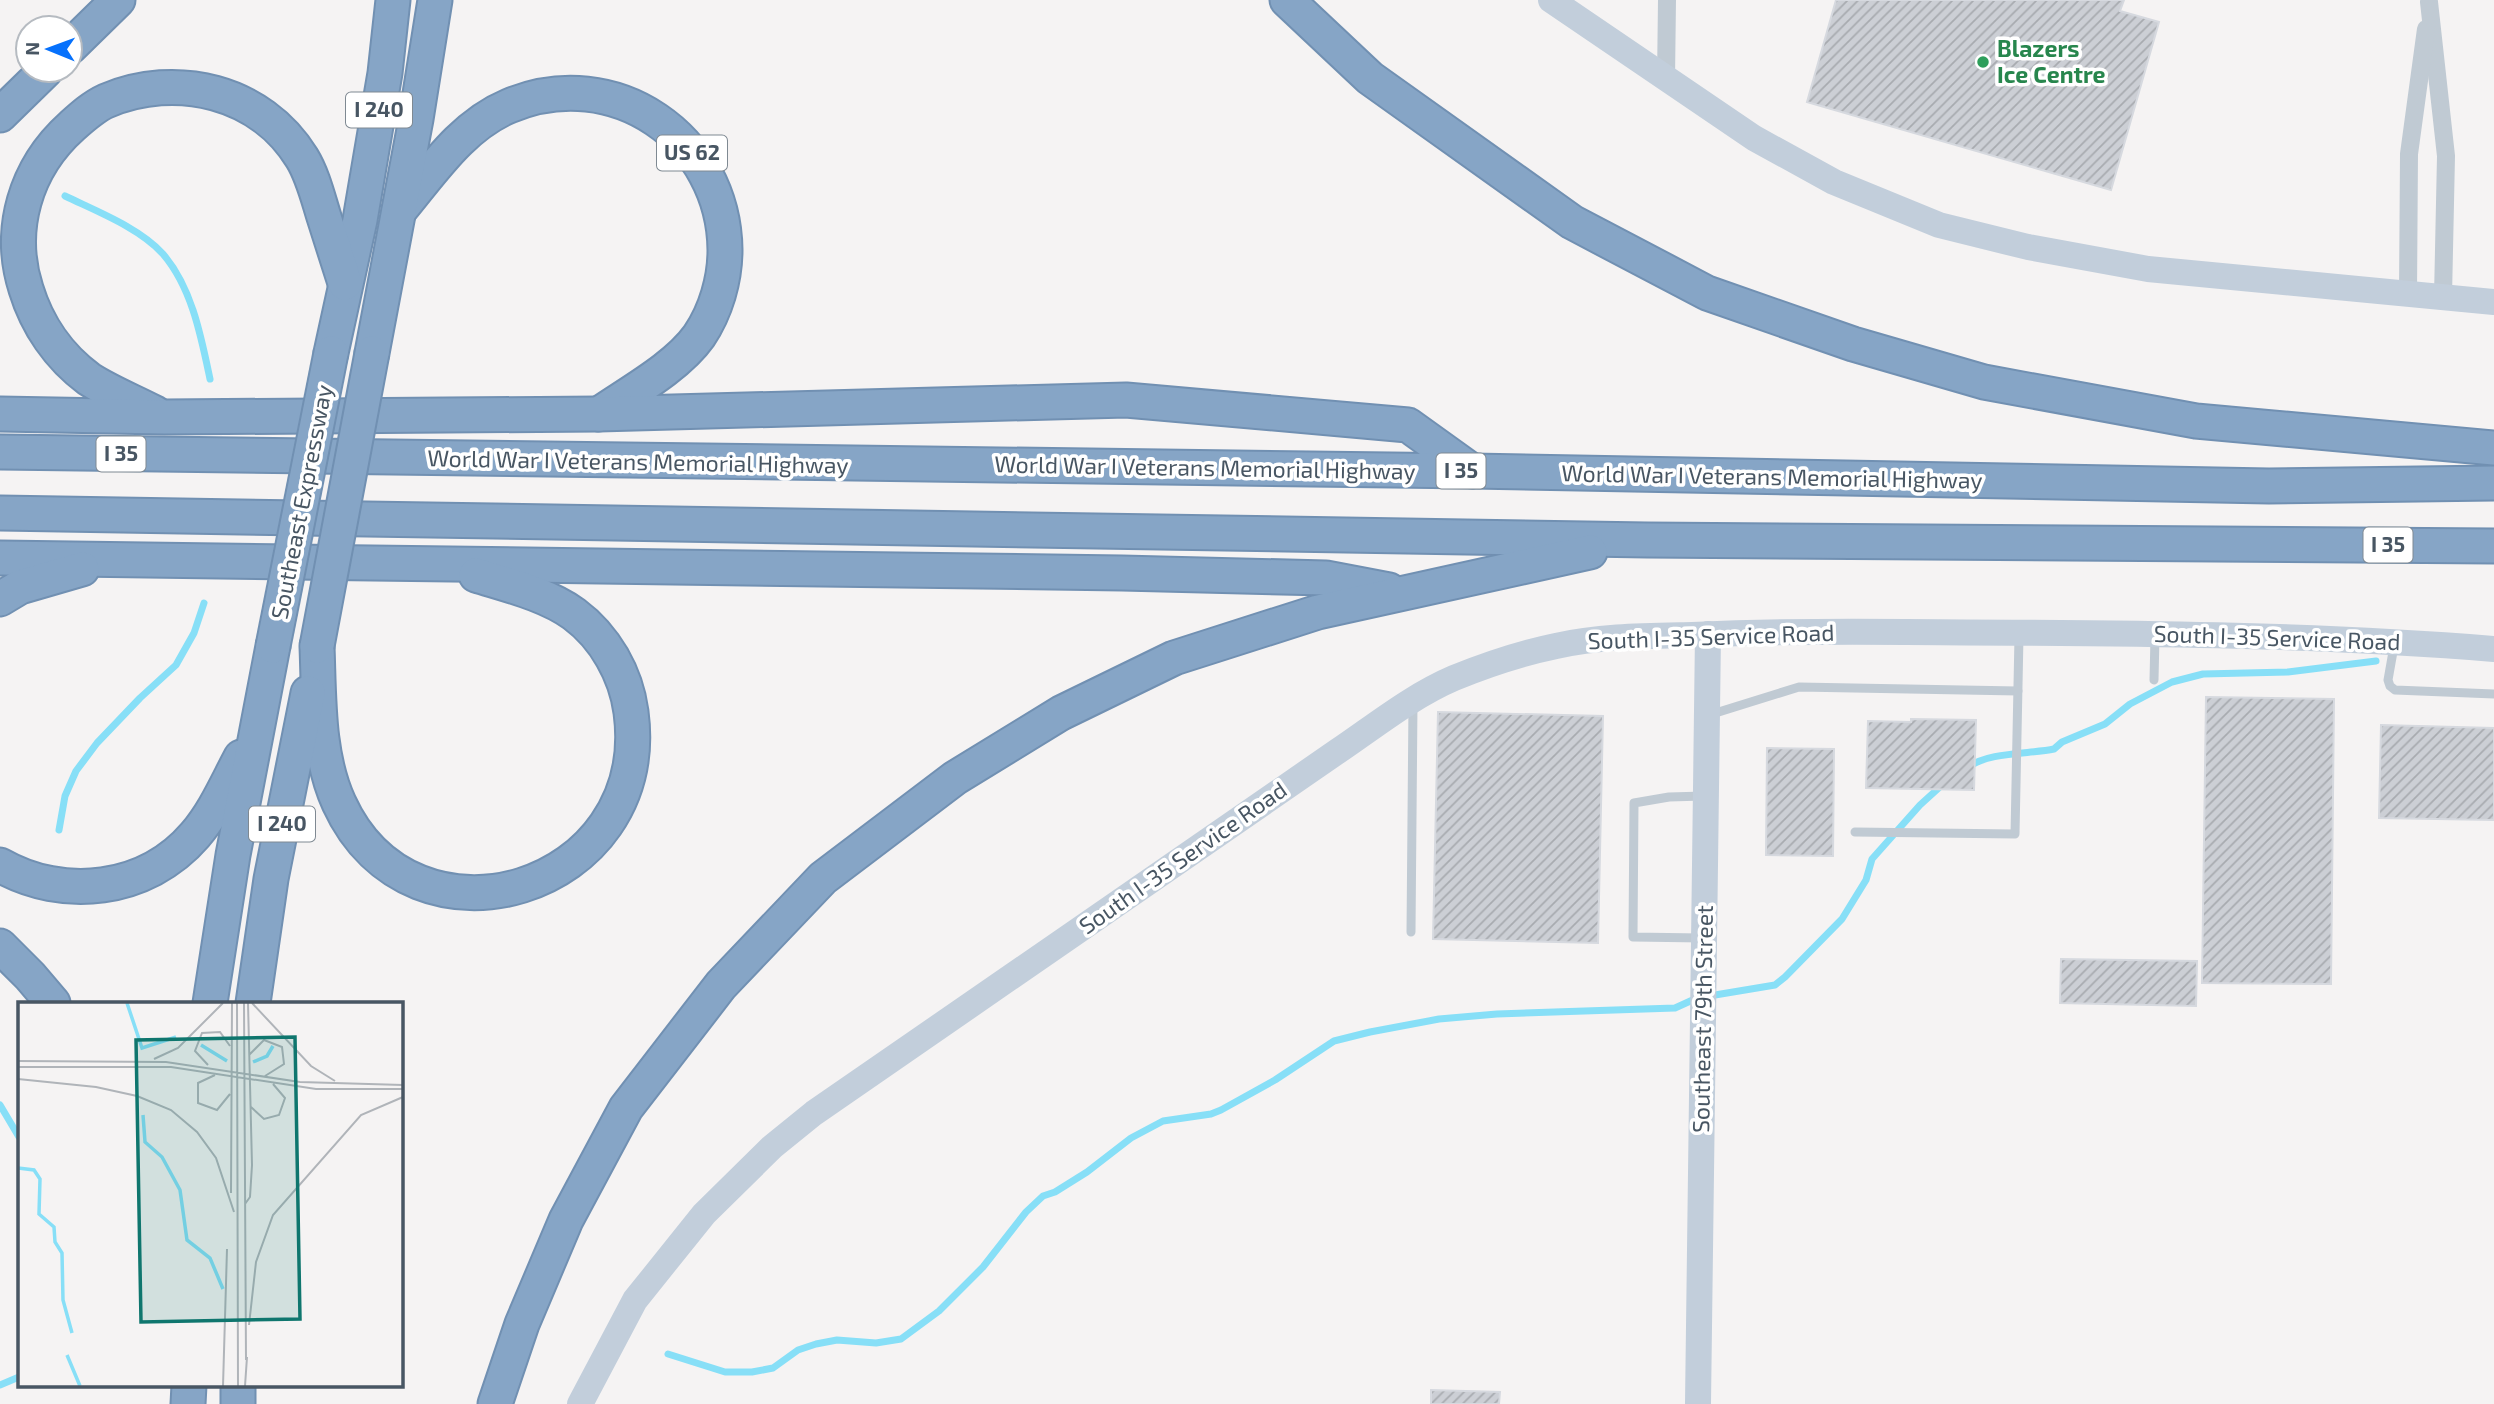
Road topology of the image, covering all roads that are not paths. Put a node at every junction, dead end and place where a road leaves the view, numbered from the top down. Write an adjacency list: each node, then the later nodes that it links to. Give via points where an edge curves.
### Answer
1 (118, 0): 8 (highway)
2 (393, 0): 13 (highway, Southeast Expressway / I 240, via 385,73)
3 (435, 0): 12 (highway, Southeast Expressway / I 240)
4 (1287, 0): 20 (highway, via 1370,78 1572,222 1707,293 1853,344 1984,382 2196,421)
5 (1551, 0): 9 (street)
6 (1667, 0): 9 (street)
7 (2429, 1): 14 (street, via 2409,154); 15 (street, via 2446,156)
8 (84, 33)
9 (1666, 79): 14 (street, via 1754,138 1834,182 1939,225 2148,269)
10 (32, 84): 11 (highway)
11 (0, 115)
12 (399, 211): 18 (highway, US 62, via 480,122 536,97 586,94 616,100 667,126 683,142 707,176 718,202 725,231 721,286 699,336 678,358); 36 (highway, Southeast Expressway / I 240, bridge)
13 (345, 283): 19 (highway, via 302,158 283,134 238,100 210,90 155,88 105,102 84,116 48,151 24,197 18,236 22,276 41,325 68,360 90,379); 43 (highway, Southeast Expressway / I 240, bridge)
14 (2408, 293): 15 (street)
15 (2443, 297): 16 (street)
16 (2494, 302)
17 (0, 414): 19 (highway)
18 (599, 414): 19 (highway); 22 (highway, via 1126,400 1408,425)
19 (164, 417)
20 (2494, 448)
21 (0, 452): 22 (highway, World War I Veterans Memorial Highway / I 35)
22 (1472, 471): 23 (highway, World War I Veterans Memorial Highway / I 35, via 2269,486)
23 (2494, 483)
24 (0, 513): 25 (highway, I 35)
25 (1647, 540): 26 (highway, I 35); 30 (highway)
26 (2494, 546)
27 (0, 558): 28 (highway)
28 (111, 560): 29 (highway); 31 (highway, via 20,587)
29 (447, 565): 30 (highway, via 1326,578); 36 (highway, via 523,590 575,614 594,632 621,673 632,723 627,778 607,825 569,864 517,888 488,892 431,887 387,864 353,828 330,776 321,728)
30 (1401, 593): 57 (highway, via 1318,612 1174,658 1061,713 955,778 823,878 721,985 626,1108 566,1220 522,1324)
31 (0, 599)
32 (2019, 632): 33 (street, South I-35 Service Road); 34 (street, South I-35 Service Road); 39 (lane)
33 (1708, 634): 41 (street, South I-35 Service Road, via 1608,638 1555,646 1453,679); 42 (street, Southeast 79th Street)
34 (2155, 634): 35 (street, South I-35 Service Road); 38 (lane)
35 (2395, 641): 37 (street, South I-35 Service Road); 40 (lane, via 2388,680 2395,690)
36 (317, 646): 52 (highway, Southeast Expressway / I 240, via 271,879)
37 (2494, 649)
38 (2154, 680)
39 (2018, 691): 42 (lane, via 1799,687); 45 (lane, via 2015,834)
40 (2494, 694)
41 (1413, 700): 47 (lane); 58 (street, South I-35 Service Road, via 772,1146 704,1214 635,1300)
42 (1707, 716): 44 (street, Southeast 79th Street)
43 (256, 730): 46 (highway, via 210,815 194,836 159,865 109,884 79,887 20,877); 51 (highway, Southeast Expressway / I 240)
44 (1706, 796): 48 (street, Southeast 79th Street); 48 (lane, via 1634,803 1633,937)
45 (1855, 832)
46 (0, 865)
47 (1411, 932)
48 (1704, 938): 59 (street, Southeast 79th Street)
49 (0, 946): 50 (highway)
50 (52, 1002)
51 (210, 1002)
52 (253, 1002)
53 (189, 1386): 55 (highway)
54 (238, 1386): 56 (highway)
55 (188, 1404)
56 (238, 1404)
57 (495, 1404)
58 (580, 1404)
59 (1698, 1404)

